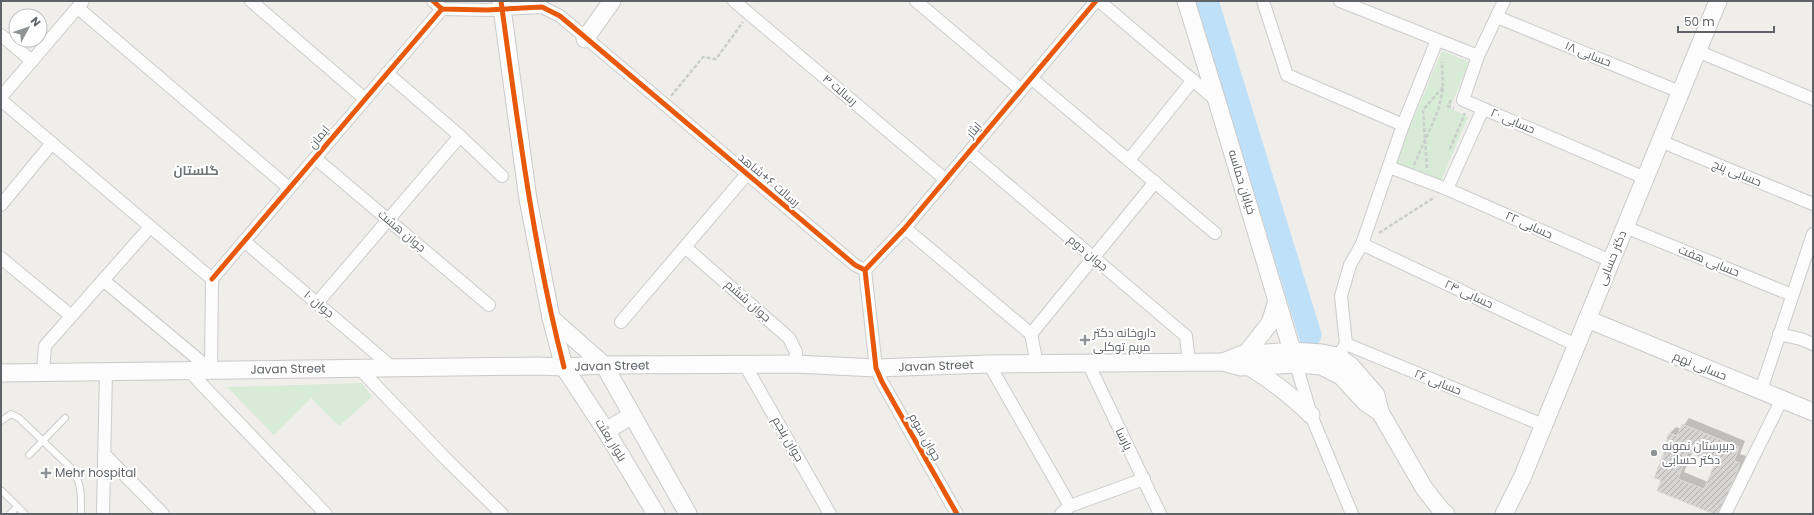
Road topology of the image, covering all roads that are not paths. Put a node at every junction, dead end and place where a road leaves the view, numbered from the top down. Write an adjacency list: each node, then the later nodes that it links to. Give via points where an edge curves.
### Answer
1 (251, 1): 28 (street)
2 (612, 1): 17 (main road)
3 (734, 1): 43 (street, رسالت ۴)
4 (916, 1): 25 (street)
5 (1096, 1): 23 (street, ایثار)
6 (1099, 1): 24 (street)
7 (1186, 1): 30 (main road, خیابان حماسه)
8 (1263, 1): 32 (street, via 1287,74)
9 (1340, 1): 18 (street)
10 (1504, 1): 15 (street, حسابی ۲۰)
11 (1714, 2): 19 (main road, دکتر حسابی)
12 (80, 4): 21 (street); 45 (street)
13 (437, 5): 14 (street, رسالت ۶+شاهد); 22 (street, ایمان)
14 (502, 5): 17 (street, رسالت ۶+شاهد, via 542,7 560,16); 69 (main road, بلوار بعثت, via 528,199)
15 (1497, 17): 20 (street, حسابی ۲۰); 26 (street, حسابی ۱۸)
16 (1, 35): 21 (street)
17 (585, 39): 40 (street, رسالت ۶+شاهد)
18 (1439, 41): 20 (street); 32 (street)
19 (1697, 52): 26 (main road, دکتر حسابی); 29 (street)
20 (1478, 56): 31 (street, حسابی ۲۰, via 1463,100)
21 (32, 61): 27 (street)
22 (387, 73): 28 (street, ایمان); 33 (street)
23 (1031, 78): 25 (street, ایثار); 38 (street)
24 (1192, 80): 30 (street); 38 (street)
25 (1021, 90): 36 (street, ایثار)
26 (1680, 92): 34 (main road, دکتر حسابی)
27 (1, 99): 35 (street)
28 (365, 99): 37 (street, ایمان)
29 (1813, 99)
30 (1217, 101): 65 (main road, خیابان حماسه)
31 (1483, 109): 42 (street, حسابی ۲۰); 46 (street)
32 (1403, 126): 39 (street)
33 (460, 136): 41 (street); 49 (street)
34 (1660, 141): 42 (main road, دکتر حسابی); 47 (street, حسابی پنج)
35 (52, 143): 48 (street); 50 (street)
36 (969, 152): 43 (street, ایثار); 58 (street, جوان دوم)
37 (315, 158): 45 (street, ایمان); 49 (street, جوان هشت)
38 (1129, 160): 44 (street)
39 (1389, 167): 46 (street, حسابی ۲۲); 56 (street)
40 (747, 174): 57 (street); 61 (street, رسالت ۶+شاهد)
41 (502, 176)
42 (1645, 178): 51 (main road, دکتر حسابی)
43 (946, 180): 52 (street, ایثار)
44 (1155, 182): 53 (street); 58 (street)
45 (289, 188): 54 (street, ایمان)
46 (1447, 189): 60 (street, حسابی ۲۲)
47 (1813, 204)
48 (1, 206)
49 (388, 220): 66 (street); 67 (street, جوان هشت)
50 (150, 227): 62 (street); 63 (street)
51 (1625, 227): 60 (main road, دکتر حسابی); 64 (street, حسابی هفت)
52 (905, 228): 61 (street, ایثار); 72 (street)
53 (1215, 233)
54 (244, 241): 62 (street, ایمان); 66 (street, جوان ۱۰)
55 (1812, 242): 64 (street)
56 (1362, 244): 75 (street, حسابی ۲۴); 76 (street, via 1350,266 1341,296)
57 (685, 246): 71 (street); 81 (street, جوان ششم, via 789,338 796,352)
58 (1092, 257): 72 (street); 80 (street, جوان دوم, via 1186,336)
59 (1, 258): 68 (street)
60 (1611, 262): 70 (main road, دکتر حسابی)
61 (864, 270): 89 (street)
62 (212, 279): 90 (street)
63 (103, 280): 68 (street); 90 (street)
64 (1792, 295): 73 (street)
65 (1277, 301): 77 (main road, خیابان حماسه); 78 (main road, via 1270,323)
66 (317, 303): 88 (street, جوان ۱۰)
67 (489, 306)
68 (70, 315): 92 (street, via 44,346)
69 (551, 318): 84 (main road); 86 (main road, بلوار بعثت)
70 (1587, 320): 75 (main road, دکتر حسابی); 95 (main road, حسابی نهم)
71 (621, 322)
72 (1031, 334): 83 (street)
73 (1779, 334): 74 (street); 95 (street)
74 (1813, 344)
75 (1576, 345): 103 (main road, دکتر حسابی)
76 (1342, 350): 77 (main road); 97 (main road, via 1351,366 1376,395); 103 (street, حسابی ۲۶)
77 (1294, 358): 78 (main road, Javan Street); 97 (main road, via 1321,366 1341,376 1366,403); 99 (street)
78 (1247, 361): 80 (main road, Javan Street); 99 (main road)
79 (1088, 363): 80 (main road, Javan Street); 83 (main road, Javan Street); 108 (street, پارسا)
80 (1189, 363)
81 (795, 364): 85 (main road, Javan Street); 89 (main road, Javan Street)
82 (989, 364): 83 (main road, Javan Street); 89 (main road, Javan Street); 111 (street)
83 (1037, 364)
84 (604, 365): 85 (main road, Javan Street); 86 (main road, Javan Street); 101 (main road)
85 (745, 365): 121 (street, جوان پنجم)
86 (564, 367): 88 (main road, Javan Street); 104 (main road, بلوار بعثت)
87 (359, 368): 88 (main road, Javan Street); 90 (main road, Javan Street); 118 (street)
88 (393, 368)
89 (876, 368): 122 (street, جوان سوم)
90 (211, 370): 91 (main road, Javan Street)
91 (189, 371): 93 (main road, Javan Street); 117 (street)
92 (43, 372): 93 (main road, Javan Street); 94 (main road, Javan Street)
93 (106, 372): 106 (street)
94 (1, 373)
95 (1761, 390): 96 (main road, حسابی نهم)
96 (1782, 399): 98 (main road, حسابی نهم); 127 (street)
97 (1380, 412): 125 (main road, via 1424,488)
98 (1813, 412)
99 (1311, 415): 124 (street)
100 (65, 418): 105 (lane)
101 (634, 418): 104 (main road, via 627,418); 120 (main road)
102 (1, 421): 105 (lane, via 11,414 20,418)
103 (1543, 425): 126 (main road, دکتر حسابی, via 1522,478)
104 (606, 431): 119 (main road, بلوار بعثت)
105 (43, 440): 107 (lane); 114 (lane, via 72,469 78,479 82,490)
106 (104, 454): 115 (street); 116 (street)
107 (29, 455)
108 (1144, 479): 111 (street); 123 (street, پارسا)
109 (2, 491): 110 (lane)
110 (17, 507): 112 (lane); 113 (lane)
111 (1066, 510)
112 (10, 514)
113 (25, 514)
114 (81, 514)
115 (102, 514)
116 (163, 514)
117 (326, 514)
118 (502, 514)
119 (656, 514)
120 (688, 514)
121 (830, 514)
122 (957, 514)
123 (1160, 514)
124 (1352, 514)
125 (1446, 514)
126 (1504, 514)
127 (1724, 514)

